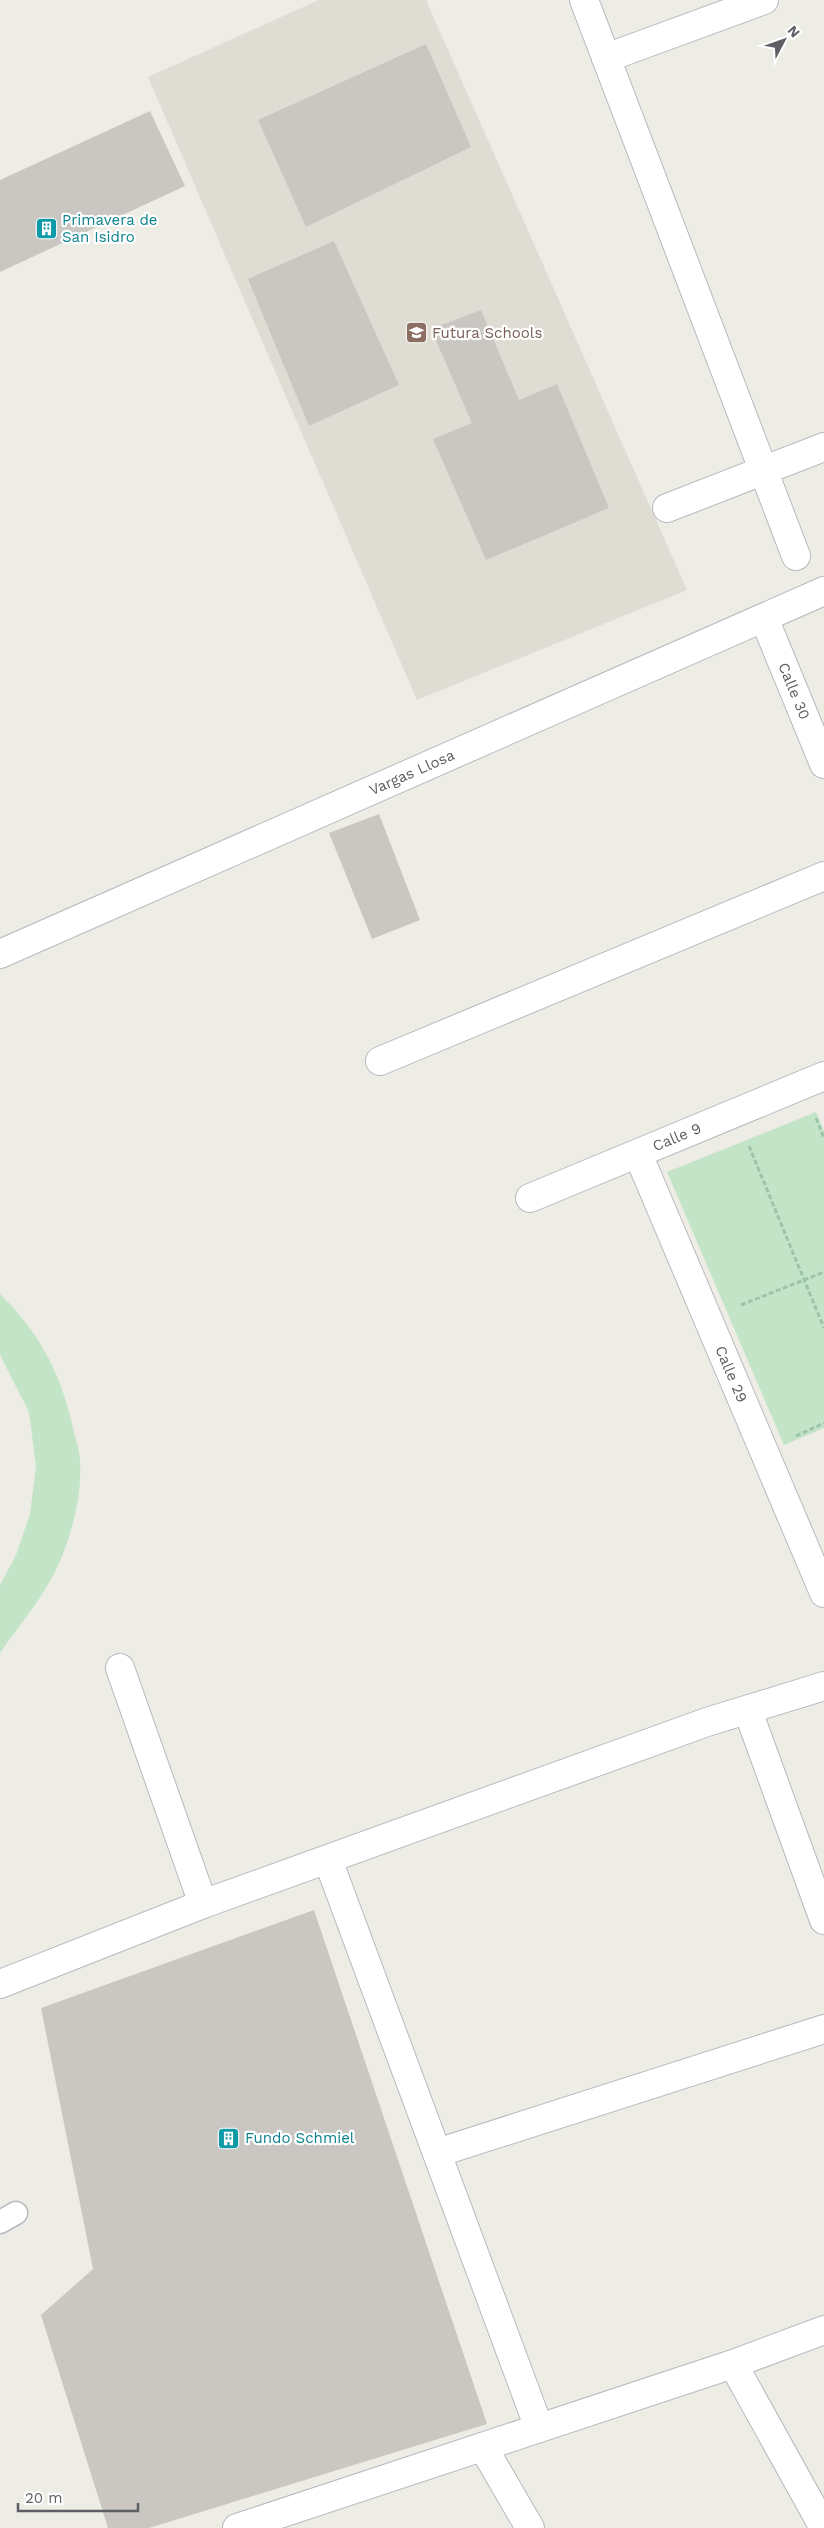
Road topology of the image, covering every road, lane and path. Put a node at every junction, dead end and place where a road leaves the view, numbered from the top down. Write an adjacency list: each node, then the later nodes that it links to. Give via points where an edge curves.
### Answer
1 (584, 0): 3 (street)
2 (764, 0): 3 (street)
3 (606, 58): 5 (street)
4 (824, 447): 5 (street)
5 (764, 470): 6 (street); 7 (street)
6 (667, 508)
7 (796, 556)
8 (824, 591): 9 (street, Vargas Llosa)
9 (764, 618): 10 (street, Calle 30); 12 (street, Vargas Llosa)
10 (824, 764)
11 (824, 876): 13 (street)
12 (0, 954)
13 (380, 1061)
14 (824, 1076): 18 (street, Calle 9)
15 (807, 1120): 16 (path, via 815,1117)
16 (824, 1138)
17 (756, 1140): 21 (path, via 748,1143)
18 (638, 1154): 19 (street, Calle 9); 26 (street, Calle 29)
19 (530, 1198)
20 (824, 1272): 21 (path)
21 (804, 1280): 22 (path); 23 (path)
22 (740, 1306)
23 (824, 1328)
24 (824, 1424): 25 (path)
25 (794, 1437)
26 (824, 1593)
27 (120, 1668): 31 (street)
28 (824, 1686): 29 (street)
29 (748, 1711): 30 (street, via 707,1722); 32 (street)
30 (328, 1860): 31 (street); 35 (street)
31 (203, 1904): 33 (street)
32 (824, 1920)
33 (0, 1984)
34 (824, 2030): 35 (street)
35 (437, 2153): 38 (street)
36 (824, 2330): 37 (street)
37 (733, 2364): 38 (street); 42 (street)
38 (539, 2428): 39 (street)
39 (483, 2447): 40 (street); 41 (street)
40 (239, 2528)
41 (530, 2528)
42 (824, 2528)

